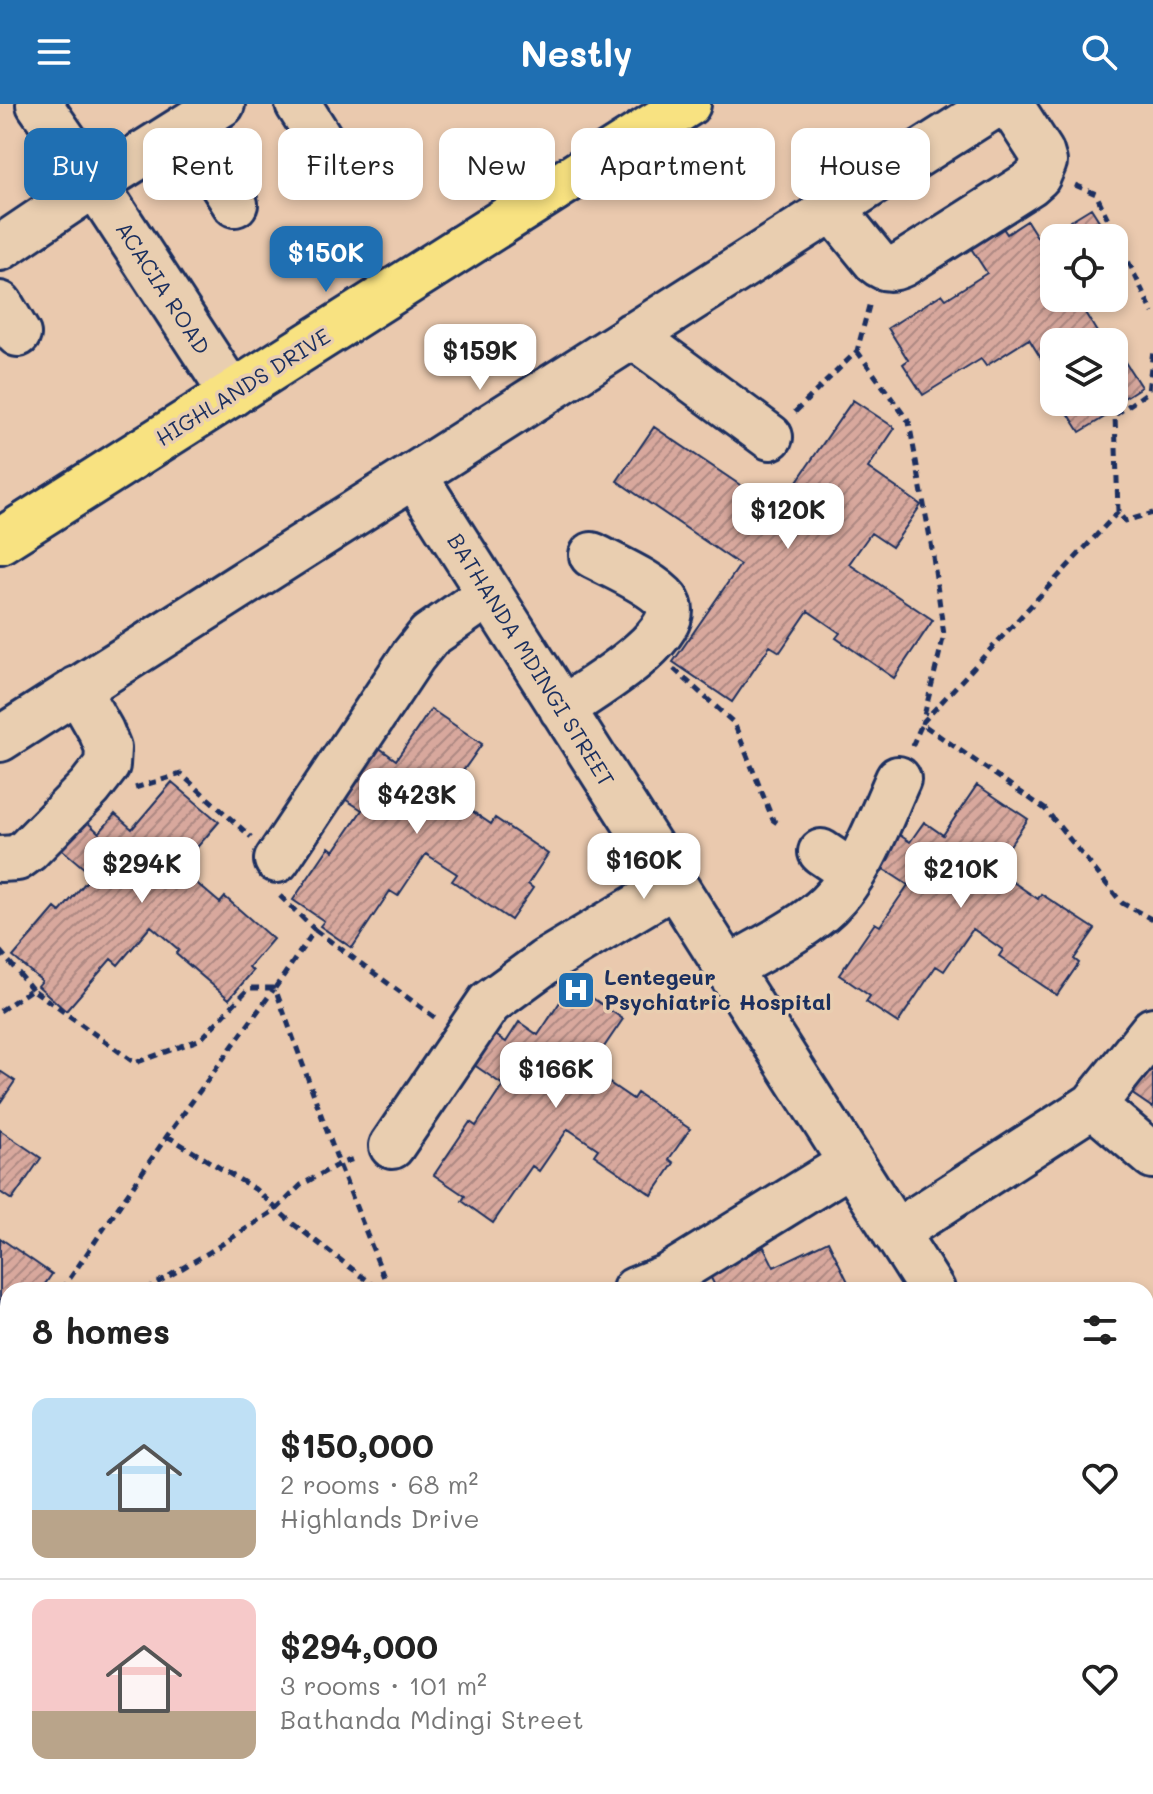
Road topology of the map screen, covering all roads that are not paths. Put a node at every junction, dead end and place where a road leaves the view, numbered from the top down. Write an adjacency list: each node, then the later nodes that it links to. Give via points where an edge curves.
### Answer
1 (39, 104): 7 (street, ACACIA ROAD)
2 (298, 104): 8 (street)
3 (688, 104): 16 (main road, HIGHLANDS DRIVE)
4 (997, 104): 13 (street)
5 (1010, 104): 13 (street, via 1041,152 1041,170 1029,184 903,264 893,269 880,266)
6 (205, 112): 9 (street); 12 (street)
7 (56, 128)
8 (313, 128)
9 (127, 163)
10 (71, 200): 14 (street)
11 (105, 200): 16 (street, ACACIA ROAD)
12 (235, 204)
13 (833, 209): 15 (street)
14 (0, 248)
15 (632, 335): 17 (street); 18 (street)
16 (232, 394): 19 (main road, HIGHLANDS DRIVE)
17 (770, 437)
18 (414, 475): 21 (street, BATHANDA MDINGI STREET); 22 (street)
19 (0, 541)
20 (592, 555): 23 (street, via 657,590 668,603 669,615 649,647)
21 (489, 594): 23 (street, BATHANDA MDINGI STREET); 27 (street, via 421,646)
22 (77, 689): 24 (street); 26 (street, via 108,748 107,765 28,850 17,858)
23 (562, 709): 28 (street, BATHANDA MDINGI STREET)
24 (0, 739)
25 (898, 779): 29 (street, via 861,858 836,863 829,904)
26 (0, 859)
27 (277, 860)
28 (674, 885): 29 (street, BATHANDA MDINGI STREET); 32 (street, via 545,962 489,1003)
29 (728, 969): 34 (street, BATHANDA MDINGI STREET)
30 (1153, 1030): 31 (street)
31 (1093, 1105): 33 (street); 35 (street)
32 (392, 1146)
33 (1153, 1156)
34 (851, 1163): 35 (street, BATHANDA MDINGI STREET); 36 (street)
35 (895, 1233): 37 (street, BATHANDA MDINGI STREET)
36 (655, 1282)
37 (927, 1282)

